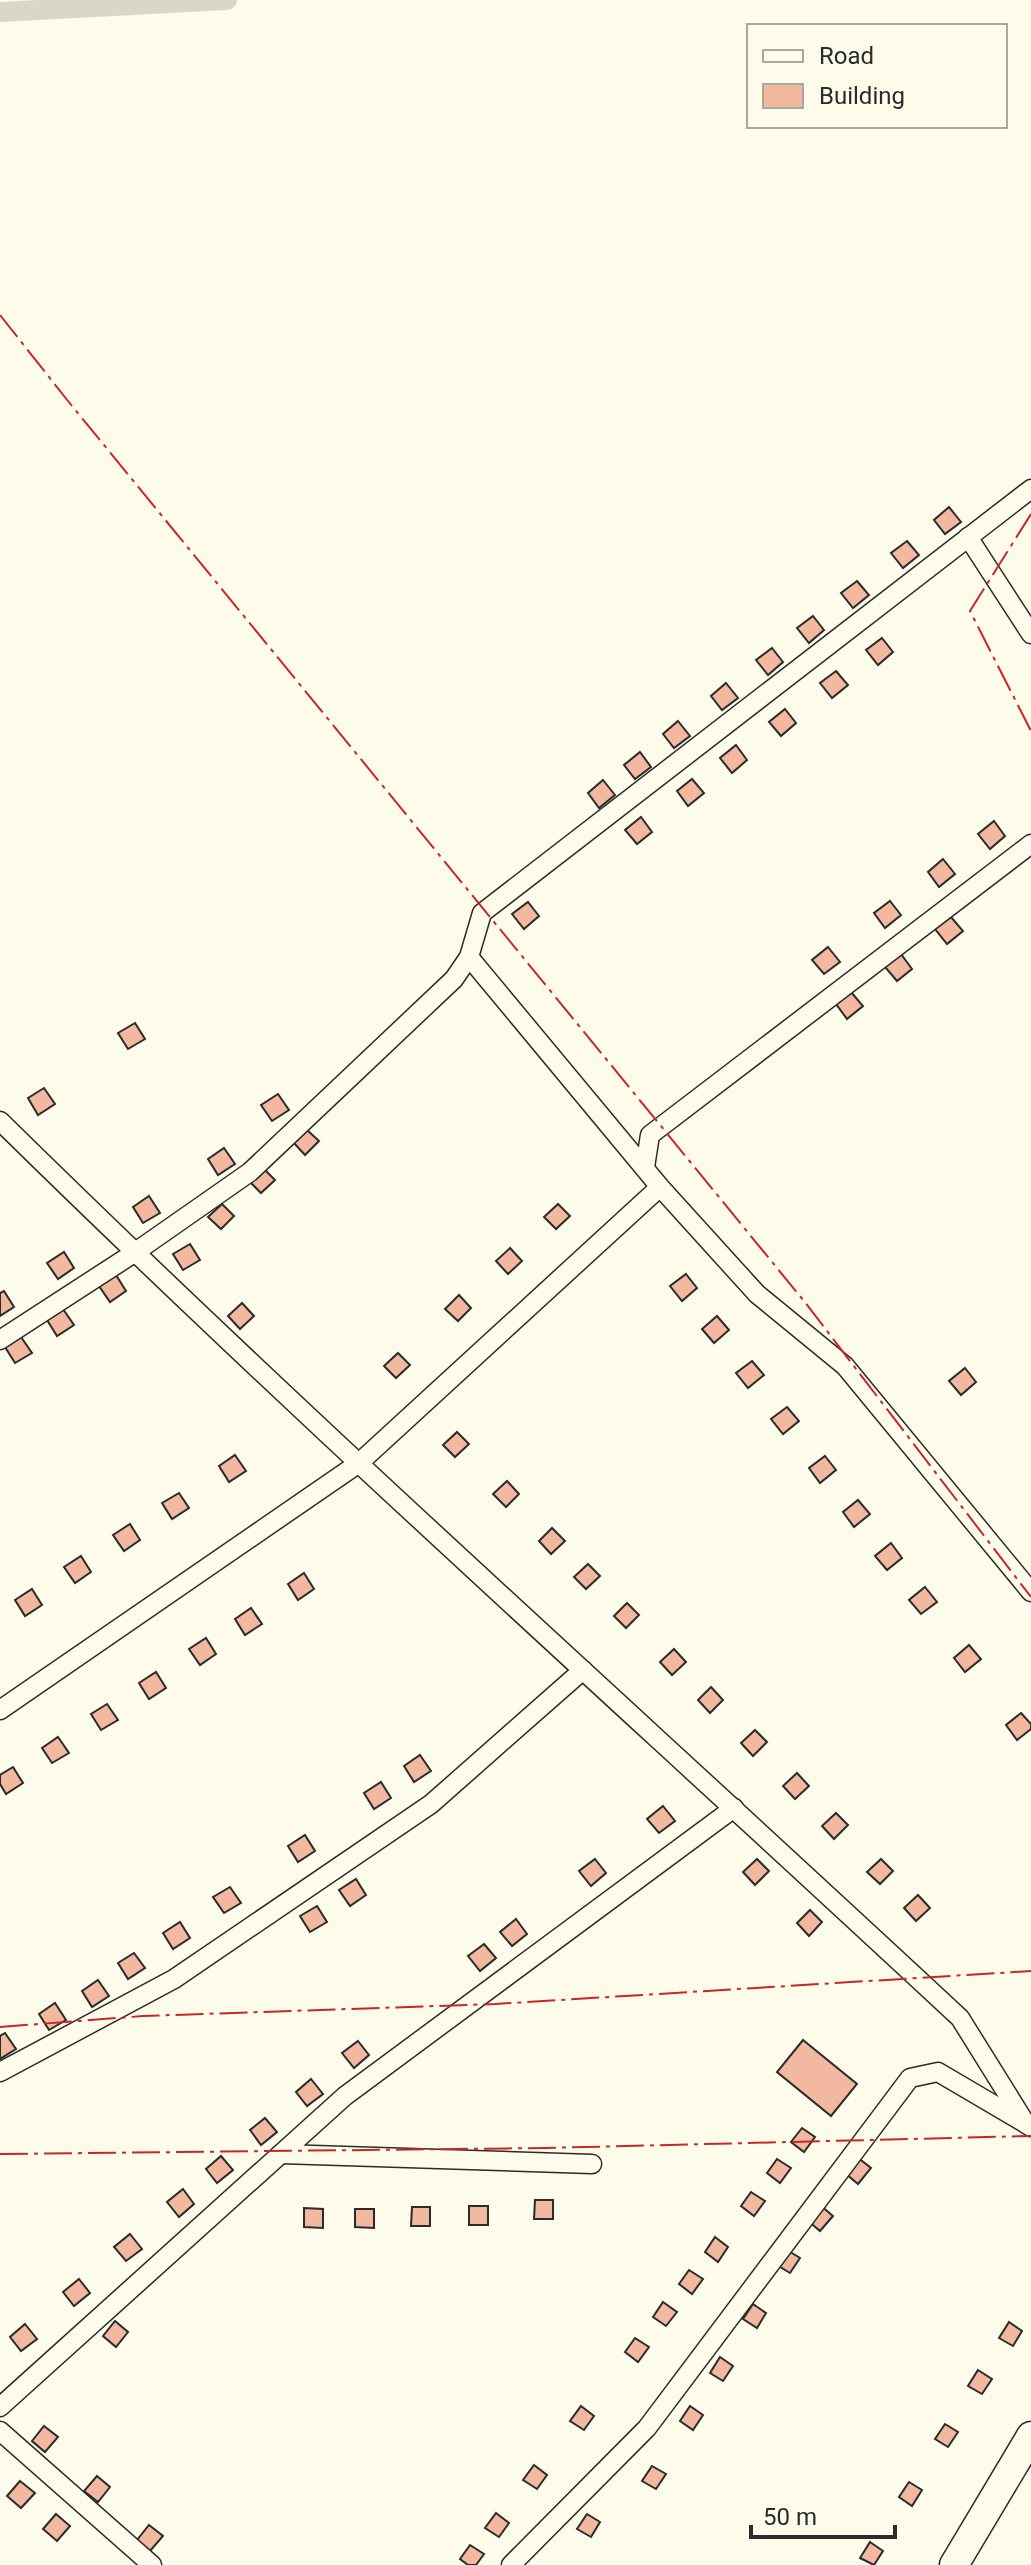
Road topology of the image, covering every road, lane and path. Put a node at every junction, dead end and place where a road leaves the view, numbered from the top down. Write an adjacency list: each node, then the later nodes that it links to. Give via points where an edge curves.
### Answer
1 (1031, 489): 2 (street)
2 (968, 537): 3 (street); 5 (street, via 482,913)
3 (1031, 634)
4 (1031, 844): 7 (street, via 650,1135)
5 (469, 957): 7 (street); 9 (street, via 454,979 250,1172)
6 (0, 1121): 9 (street)
7 (645, 1167): 8 (street)
8 (660, 1187): 11 (street); 12 (street, via 757,1294 845,1366)
9 (134, 1253): 10 (street); 11 (street)
10 (0, 1340)
11 (359, 1463): 13 (street); 14 (street)
12 (1031, 1592)
13 (583, 1670): 15 (street); 16 (street, via 431,1804 174,1979)
14 (0, 1710)
15 (734, 1808): 17 (street, via 960,2018); 18 (street, via 345,2096)
16 (0, 2072)
17 (1028, 2126): 24 (street, via 938,2072 910,2078 647,2428)
18 (281, 2154): 19 (street); 20 (street)
19 (592, 2164)
20 (0, 2407)
21 (0, 2431): 23 (street)
22 (1031, 2436): 25 (main road)
23 (152, 2565)
24 (511, 2565)
25 (954, 2565)

